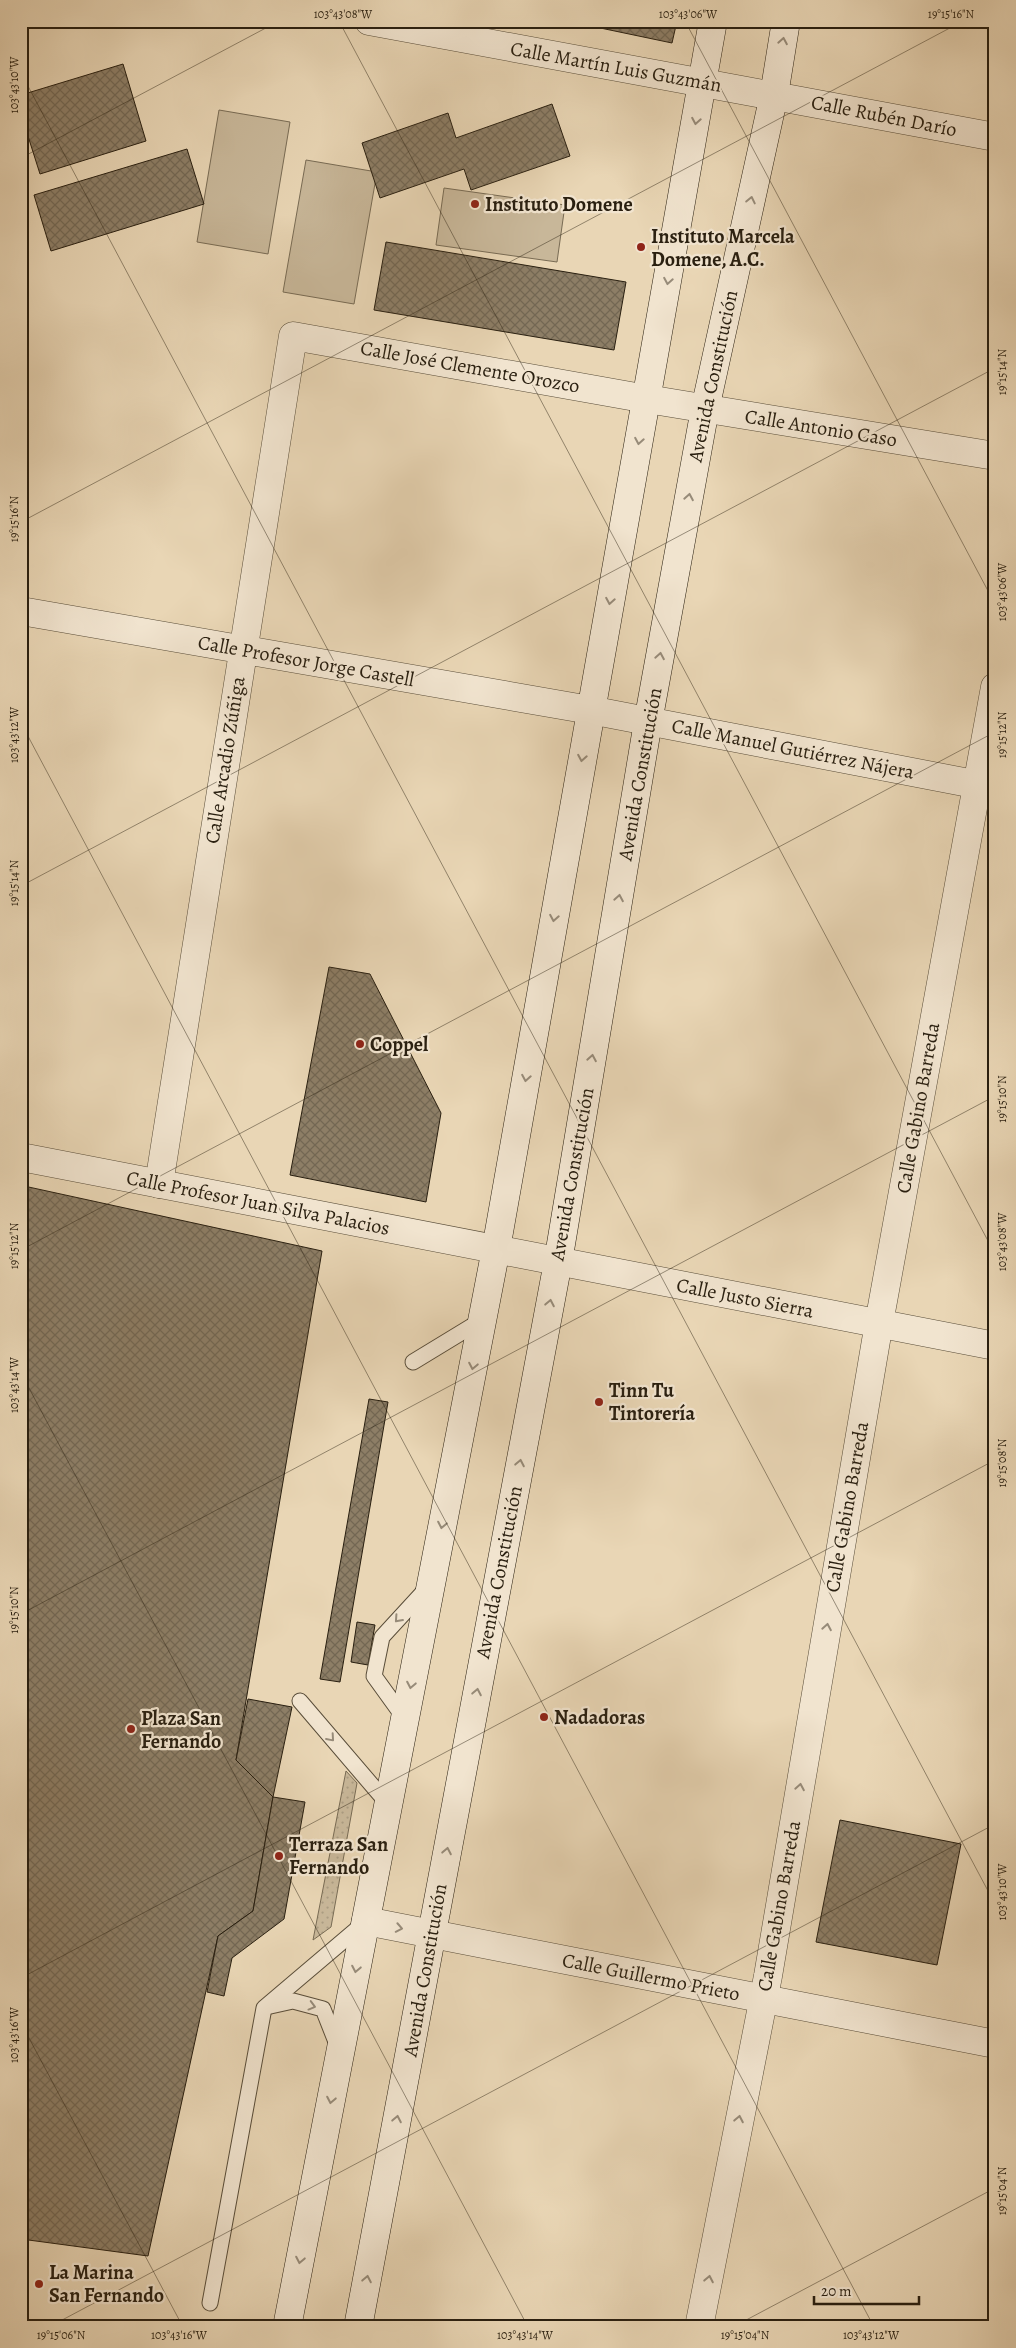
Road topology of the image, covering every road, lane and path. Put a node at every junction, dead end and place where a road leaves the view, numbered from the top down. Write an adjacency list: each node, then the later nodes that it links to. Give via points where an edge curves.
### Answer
1 (369, 21): 4 (street, Calle Martín Luis Guzmán)
2 (713, 21): 4 (street)
3 (786, 21): 5 (street, Avenida Constitución, one-way to 3)
4 (703, 84): 5 (street, Calle Martín Luis Guzmán); 8 (street, one-way to 8)
5 (774, 95): 6 (street, Calle Rubén Darío); 9 (street, Avenida Constitución, one-way to 5)
6 (995, 137)
7 (293, 336): 8 (street, Calle José Clemente Orozco); 12 (street, Calle Arcadio Zúñiga)
8 (647, 399): 9 (street, Calle Antonio Caso); 14 (street, one-way to 14)
9 (705, 409): 10 (street, Calle Antonio Caso); 15 (street, Avenida Constitución, one-way to 9)
10 (995, 456)
11 (21, 611): 12 (street, Calle Profesor Jorge Castell)
12 (242, 650): 14 (street, Calle Profesor Jorge Castell); 18 (street, Calle Arcadio Zúñiga)
13 (995, 687): 16 (street, Calle Gabino Barreda)
14 (590, 710): 15 (street, Calle Manuel Gutiérrez Nájera); 19 (street, one-way to 19)
15 (648, 722): 16 (street, Calle Manuel Gutiérrez Nájera); 20 (street, Avenida Constitución, one-way to 15)
16 (986, 787): 22 (street, Calle Gabino Barreda)
17 (21, 1157): 18 (street, Calle Profesor Juan Silva Palacios)
18 (159, 1184): 19 (street, Calle Profesor Juan Silva Palacios)
19 (496, 1249): 20 (street, Calle Justo Sierra); 21 (street)
20 (558, 1262): 22 (street, Calle Justo Sierra); 30 (street, Avenida Constitución, one-way to 20)
21 (482, 1320): 24 (lane); 25 (street, one-way to 25)
22 (878, 1323): 23 (street, Calle Justo Sierra); 31 (street, Calle Gabino Barreda, one-way to 22)
23 (995, 1346)
24 (413, 1362)
25 (431, 1583): 27 (street, one-way to 27); 27 (lane, one-way to 27, via 382,1637 374,1676)
26 (300, 1701): 28 (lane, one-way to 28)
27 (405, 1719): 28 (street)
28 (388, 1804): 29 (street)
29 (366, 1922): 30 (street, Calle Guillermo Prieto, one-way to 30); 32 (lane); 34 (street, one-way to 34)
30 (432, 1934): 31 (street, Calle Guillermo Prieto); 37 (street, Avenida Constitución, one-way to 30)
31 (764, 1999): 33 (street, Calle Guillermo Prieto); 38 (street, Calle Gabino Barreda, one-way to 31)
32 (264, 2008): 34 (lane, one-way to 34, via 293,2001 323,2009); 35 (lane)
33 (995, 2044)
34 (340, 2052): 36 (street, one-way to 36)
35 (210, 2303)
36 (288, 2327)
37 (358, 2327)
38 (699, 2327)

